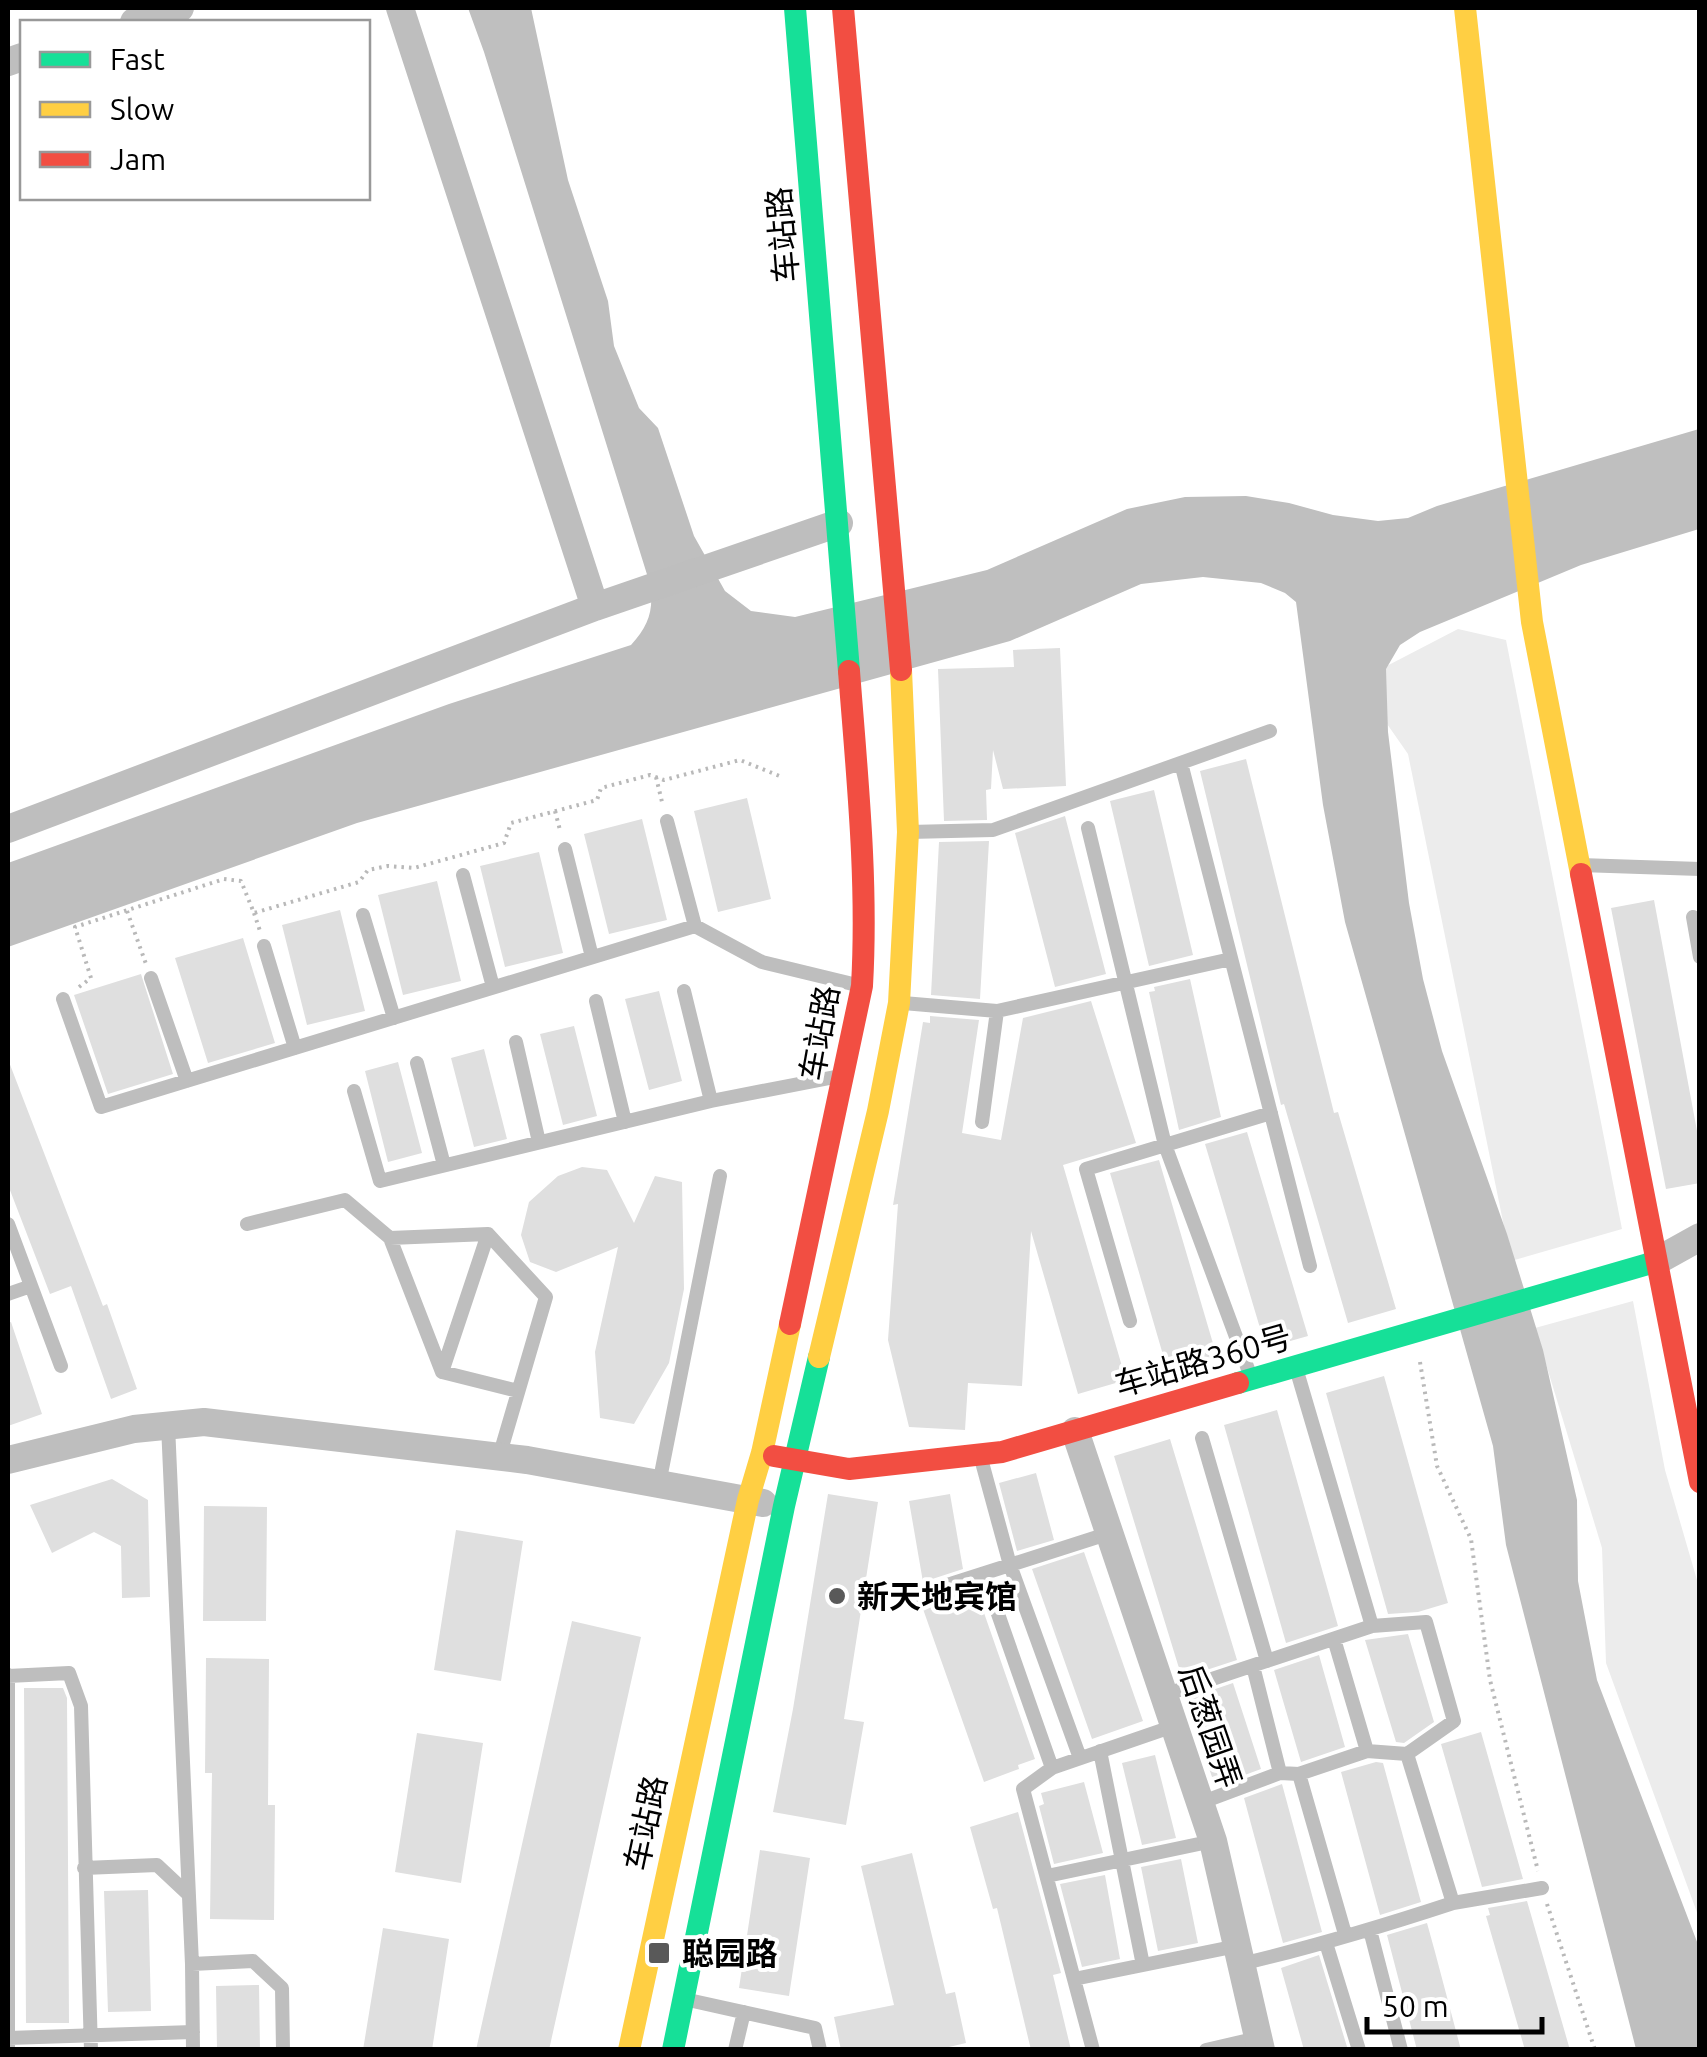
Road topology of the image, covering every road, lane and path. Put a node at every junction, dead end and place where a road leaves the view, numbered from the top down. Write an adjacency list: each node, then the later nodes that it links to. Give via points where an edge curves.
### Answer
1 (180, 8): 6 (street)
2 (400, 8): 8 (street)
3 (795, 8): 7 (main road, 车站路)
4 (843, 8): 16 (main road, via 896,594)
5 (1465, 8): 18 (main road, via 1532,622)
6 (141, 20)
7 (839, 523): 8 (street); 31 (main road, 车站路, via 862,845)
8 (594, 607): 15 (street)
9 (1270, 731): 10 (lane)
10 (1181, 763): 16 (lane, via 993,830); 28 (lane)
11 (656, 777): 12 (path, via 740,760); 13 (path); 21 (path, via 601,788 597,800 511,822 504,843 414,868 368,870 359,882 254,912 242,881 224,878)
12 (782, 777)
13 (667, 821): 24 (lane)
14 (1088, 828): 30 (lane)
15 (8, 829)
16 (908, 832): 36 (main road)
17 (565, 849): 26 (lane)
18 (1579, 864): 19 (lane); 58 (main road)
19 (1700, 869)
20 (463, 875): 32 (lane)
21 (127, 910): 29 (path); 34 (path, via 75,928 91,978)
22 (363, 915): 38 (lane)
23 (1693, 918): 27 (lane)
24 (695, 926): 26 (lane); 31 (lane, via 762,962)
25 (264, 946): 40 (lane)
26 (592, 957): 32 (lane)
27 (1700, 957)
28 (1232, 959): 30 (lane); 46 (lane)
29 (151, 978): 43 (lane)
30 (1125, 982): 37 (lane); 50 (lane)
31 (862, 986): 42 (main road, 车站路)
32 (493, 988): 38 (lane)
33 (684, 991): 45 (lane)
34 (63, 999): 43 (lane, via 101,1107)
35 (596, 1000): 47 (lane)
36 (899, 1003): 37 (lane); 76 (main road)
37 (997, 1011): 48 (lane)
38 (394, 1018): 40 (lane)
39 (516, 1042): 49 (lane)
40 (295, 1048): 43 (lane)
41 (418, 1063): 51 (lane)
42 (846, 1075): 45 (lane); 72 (main road, 车站路)
43 (188, 1081)
44 (354, 1090): 51 (lane, via 380,1181)
45 (711, 1101): 47 (lane)
46 (1270, 1113): 50 (lane); 59 (lane)
47 (626, 1122): 49 (lane)
48 (982, 1122)
49 (539, 1142): 51 (lane)
50 (1165, 1144): 62 (lane, via 1086,1169); 67 (lane)
51 (444, 1166)
52 (720, 1176): 78 (lane)
53 (8, 1224): 60 (lane)
54 (248, 1224): 57 (lane, via 345,1200)
55 (488, 1234): 57 (lane); 66 (lane); 68 (lane, via 546,1296)
56 (1700, 1237): 58 (street)
57 (390, 1238): 66 (lane)
58 (1655, 1262): 63 (main road, 车站路360号); 77 (main road)
59 (1310, 1266)
60 (31, 1286): 61 (lane); 64 (lane)
61 (8, 1294)
62 (1130, 1322)
63 (1415, 1332): 65 (main road, 车站路360号); 104 (path, via 1437,1466 1471,1539 1490,1680)
64 (61, 1366)
65 (1296, 1368): 67 (main road, 车站路360号); 85 (lane)
66 (442, 1372): 68 (lane)
67 (1252, 1380): 70 (main road, 车站路360号)
68 (518, 1391): 74 (lane)
69 (168, 1426): 74 (street, via 204,1422); 75 (street, via 134,1428); 105 (lane)
70 (1075, 1431): 73 (main road, 车站路360号); 81 (street, 后葱园弄)
71 (1202, 1438): 87 (lane)
72 (762, 1453): 76 (main road, 车站路360号); 79 (main road, 车站路)
73 (980, 1454): 76 (main road, 车站路360号, via 850,1469); 82 (lane)
74 (499, 1457): 78 (street)
75 (8, 1460)
76 (796, 1462): 80 (main road)
77 (1700, 1482)
78 (659, 1484): 79 (street)
79 (748, 1500): 80 (street); 123 (main road, 车站路)
80 (784, 1506): 114 (main road)
81 (1110, 1534): 82 (lane); 89 (street, 后葱园弄)
82 (1010, 1566): 83 (lane); 94 (lane)
83 (984, 1574): 84 (lane); 95 (lane)
84 (913, 1596)
85 (1372, 1626): 86 (lane); 93 (lane, via 1426,1622 1454,1721)
86 (1334, 1639): 87 (lane); 91 (lane)
87 (1260, 1664): 89 (lane); 96 (lane)
88 (8, 1676): 100 (lane); 102 (lane, via 70,1673 81,1706)
89 (1164, 1695): 90 (street, 后葱园弄)
90 (1174, 1726): 92 (lane); 98 (street, 后葱园弄)
91 (1367, 1750): 93 (lane); 97 (lane)
92 (1100, 1751): 94 (lane); 101 (lane)
93 (1407, 1754): 106 (lane)
94 (1080, 1758): 95 (lane)
95 (1052, 1768): 103 (lane, via 1023,1788)
96 (1280, 1773): 97 (lane); 98 (lane)
97 (1299, 1774): 108 (lane)
98 (1200, 1803): 99 (street, 后葱园弄)
99 (1213, 1841): 101 (lane); 110 (street, 后葱园弄)
100 (8, 1842): 117 (lane)
101 (1123, 1860): 103 (lane); 112 (lane)
102 (84, 1868): 105 (lane, via 157,1866); 118 (lane)
103 (1047, 1876): 113 (lane)
104 (1542, 1888): 106 (lane); 131 (path)
105 (189, 1894): 111 (lane)
106 (1453, 1903): 107 (lane)
107 (1370, 1930): 108 (lane); 130 (lane)
108 (1346, 1934): 109 (lane)
109 (1326, 1944): 110 (lane); 129 (lane)
110 (1239, 1955): 112 (lane); 119 (street, 后葱园弄)
111 (192, 1964): 116 (lane); 122 (lane, via 253,1961 282,1988)
112 (1142, 1965): 113 (lane)
113 (1074, 1978): 127 (lane)
114 (683, 1998): 115 (lane); 124 (main road)
115 (744, 2012): 125 (lane); 126 (lane, via 814,2028)
116 (192, 2032): 118 (lane); 121 (lane)
117 (8, 2038): 118 (lane); 120 (lane)
118 (91, 2042)
119 (1260, 2044): 128 (lane)
120 (8, 2050)
121 (192, 2050)
122 (283, 2050)
123 (629, 2050)
124 (672, 2050)
125 (735, 2050)
126 (820, 2050)
127 (1093, 2050)
128 (1206, 2050)
129 (1358, 2050)
130 (1401, 2050)
131 (1595, 2050)

